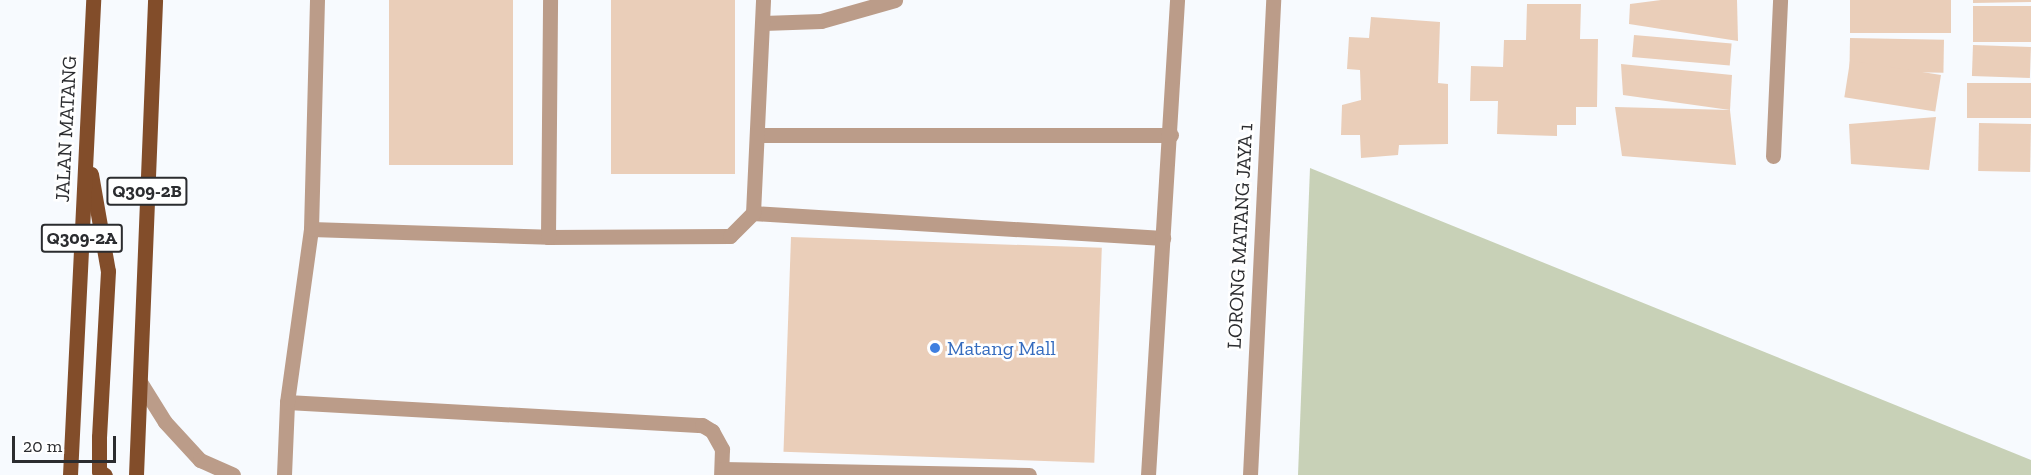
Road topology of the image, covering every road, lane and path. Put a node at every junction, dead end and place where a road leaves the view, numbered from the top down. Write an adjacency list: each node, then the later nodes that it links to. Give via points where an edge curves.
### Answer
1 (93, 0): 13 (main road, JALAN MATANG / Q309-2A)
2 (155, 0): 19 (main road, Q309-2B)
3 (317, 0): 16 (street)
4 (550, 0): 17 (street)
5 (763, 0): 10 (street)
6 (895, 0): 10 (street, via 821,21)
7 (1177, 0): 12 (street)
8 (1273, 0): 30 (street, LORONG MATANG JAYA 1)
9 (1780, 0): 14 (street)
10 (763, 23): 11 (street)
11 (758, 135): 12 (street); 15 (street)
12 (1171, 135): 18 (street)
13 (86, 147): 23 (main road, JALAN MATANG / Q309-2A); 24 (main road, via 108,271 99,437 99,471)
14 (1773, 156)
15 (753, 213): 17 (street, via 730,236); 18 (street)
16 (311, 229): 17 (street); 20 (street)
17 (548, 237)
18 (1163, 238): 29 (street)
19 (140, 382): 25 (main road, Q309-2B); 26 (street, via 165,422 200,460)
20 (287, 402): 21 (street, via 702,425 712,430 722,449); 27 (street)
21 (722, 472): 22 (street)
22 (931, 474): 28 (street)
23 (70, 475)
24 (105, 475)
25 (136, 475)
26 (232, 475)
27 (284, 475)
28 (1029, 475)
29 (1148, 475)
30 (1250, 475)

